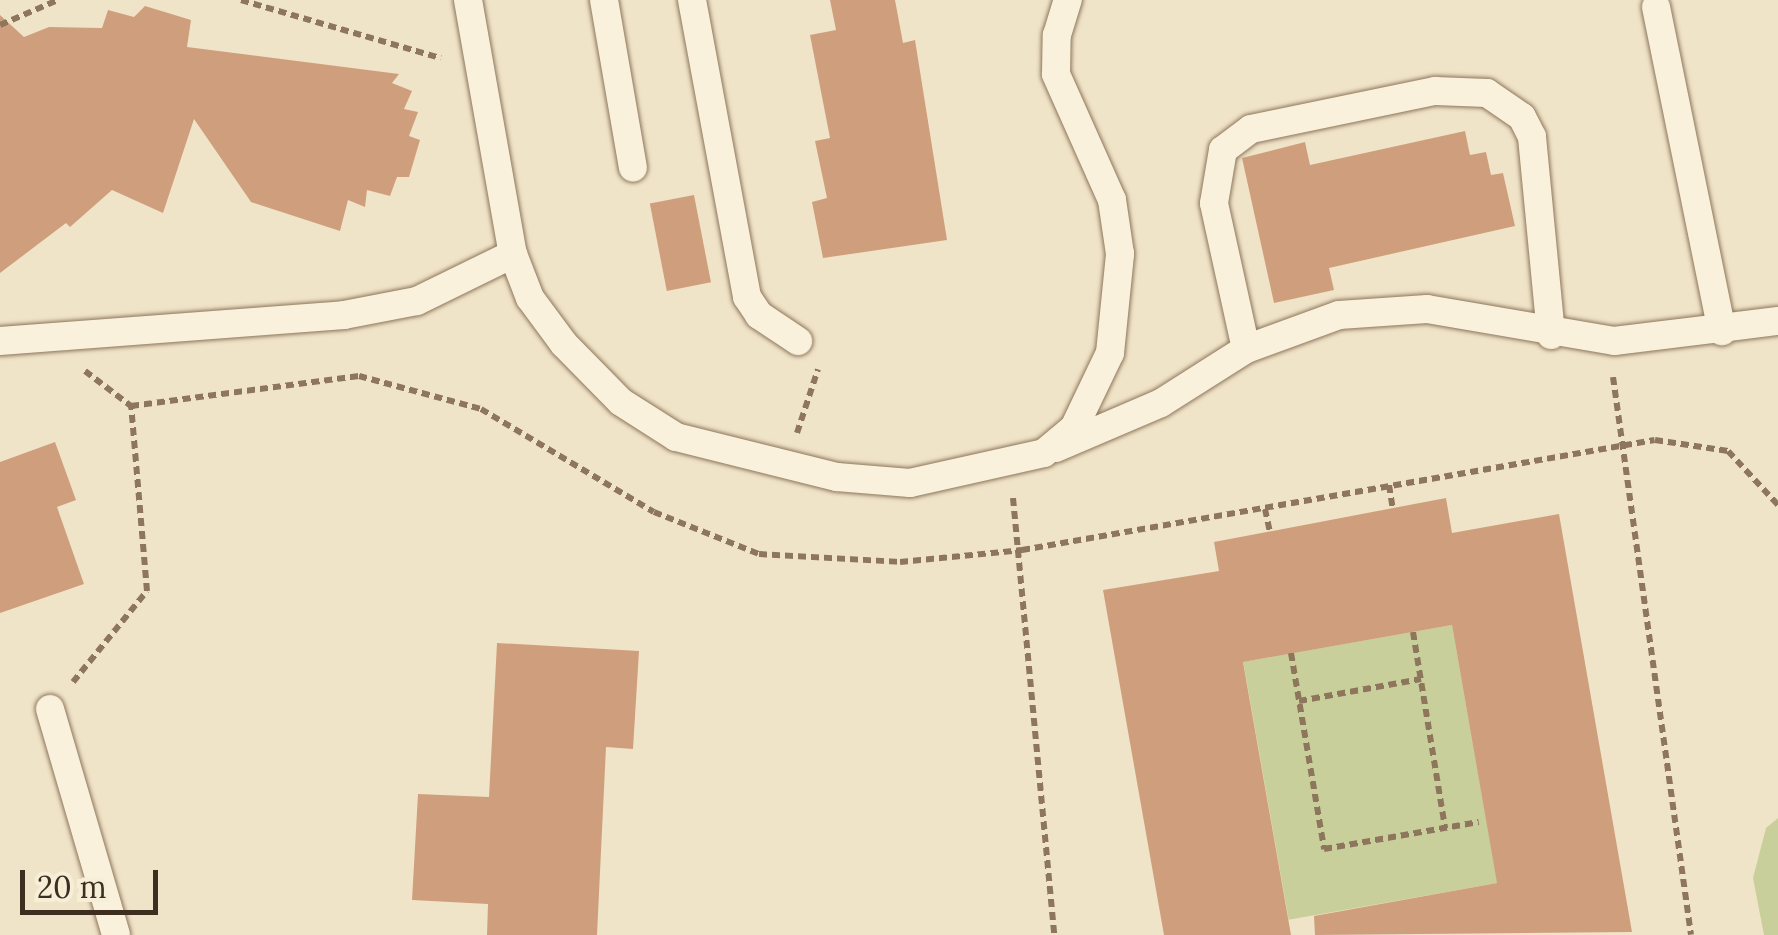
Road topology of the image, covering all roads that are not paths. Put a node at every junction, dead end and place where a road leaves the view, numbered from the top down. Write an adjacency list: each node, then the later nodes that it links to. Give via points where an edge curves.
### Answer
1 (468, 0): 7 (lane)
2 (604, 0): 6 (lane)
3 (692, 0): 12 (lane, via 748,297 759,315)
4 (1068, 0): 14 (lane, via 1056,74 1112,200 1120,254 1110,353 1094,397 1074,428)
5 (1656, 7): 9 (lane)
6 (633, 168)
7 (513, 254): 11 (lane, via 417,301 344,316); 14 (lane, via 530,298 564,344 621,402 676,438 759,462 910,483)
8 (1778, 320): 9 (lane)
9 (1722, 331): 10 (lane, via 1614,341)
10 (1551, 335): 13 (lane, via 1427,309 1386,308 1338,314); 13 (lane, via 1532,137 1522,118 1487,93 1435,91 1250,128 1223,150 1214,203)
11 (0, 341)
12 (798, 341)
13 (1246, 349): 14 (lane, via 1145,411)
14 (1044, 453)
15 (50, 709): 16 (lane)
16 (116, 935)

